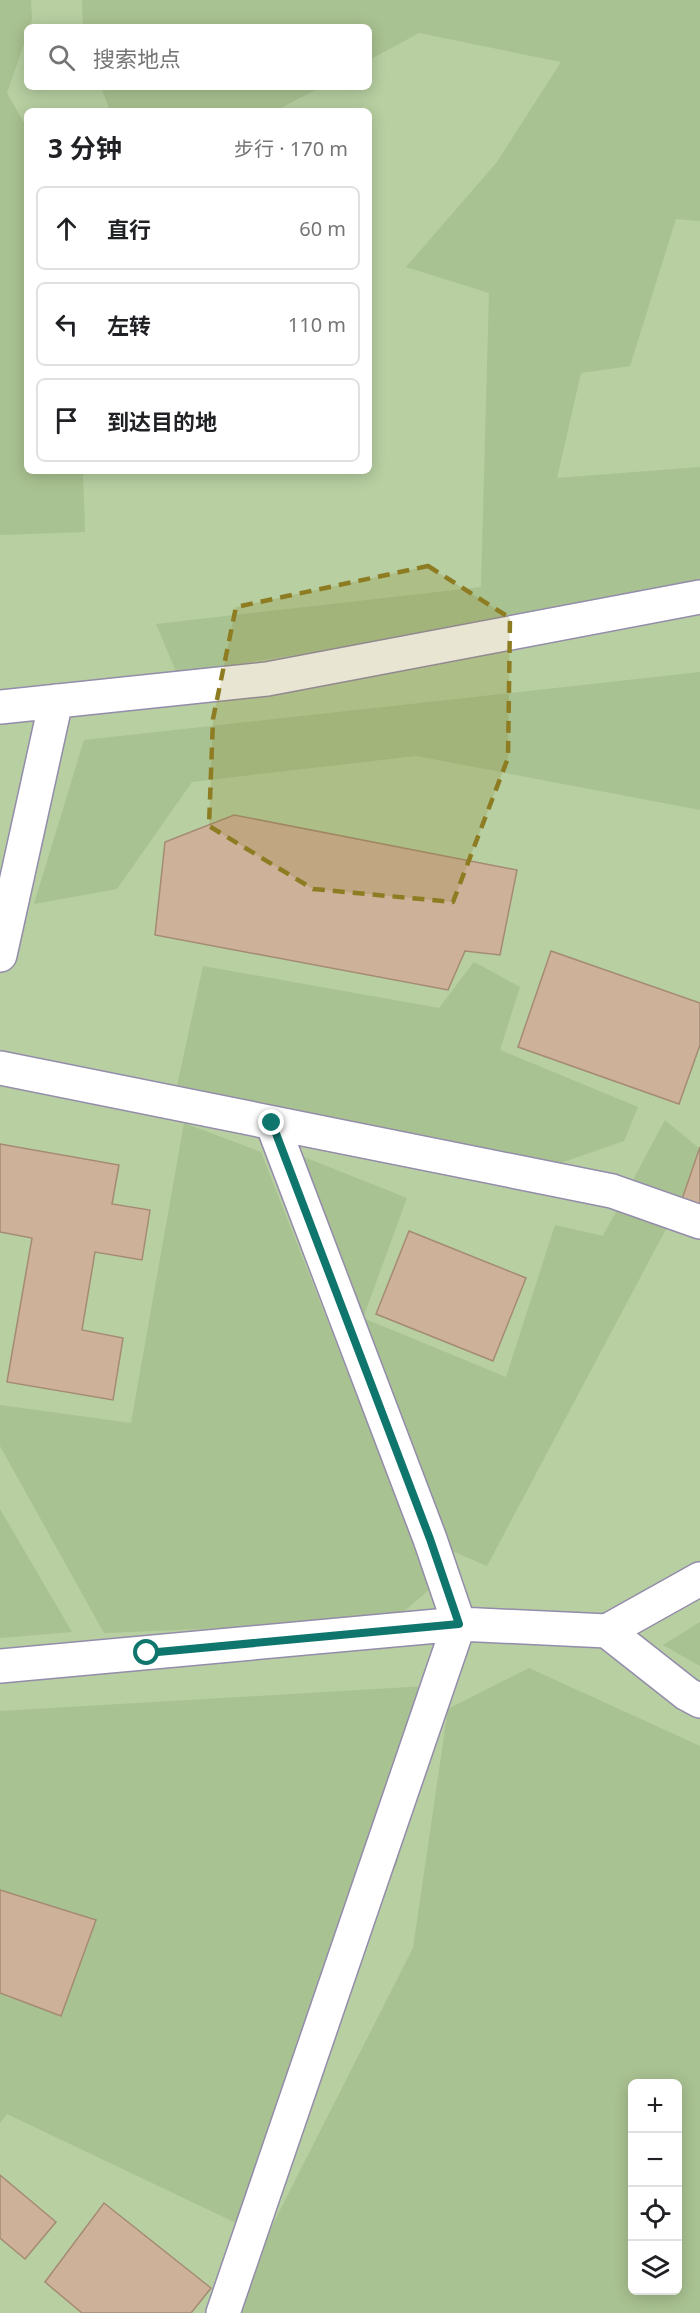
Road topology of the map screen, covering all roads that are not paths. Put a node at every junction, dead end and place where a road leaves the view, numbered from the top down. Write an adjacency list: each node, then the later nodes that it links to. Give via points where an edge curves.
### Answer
1 (700, 597): 2 (street, via 267,679)
2 (56, 701): 3 (street); 4 (street)
3 (0, 707)
4 (0, 955)
5 (0, 1068): 6 (street)
6 (272, 1123): 7 (street, via 612,1191); 9 (street)
7 (700, 1222)
8 (700, 1579): 10 (street)
9 (459, 1624): 10 (street); 11 (street); 13 (street)
10 (607, 1631): 12 (street)
11 (0, 1666)
12 (700, 1701)
13 (223, 2313)

